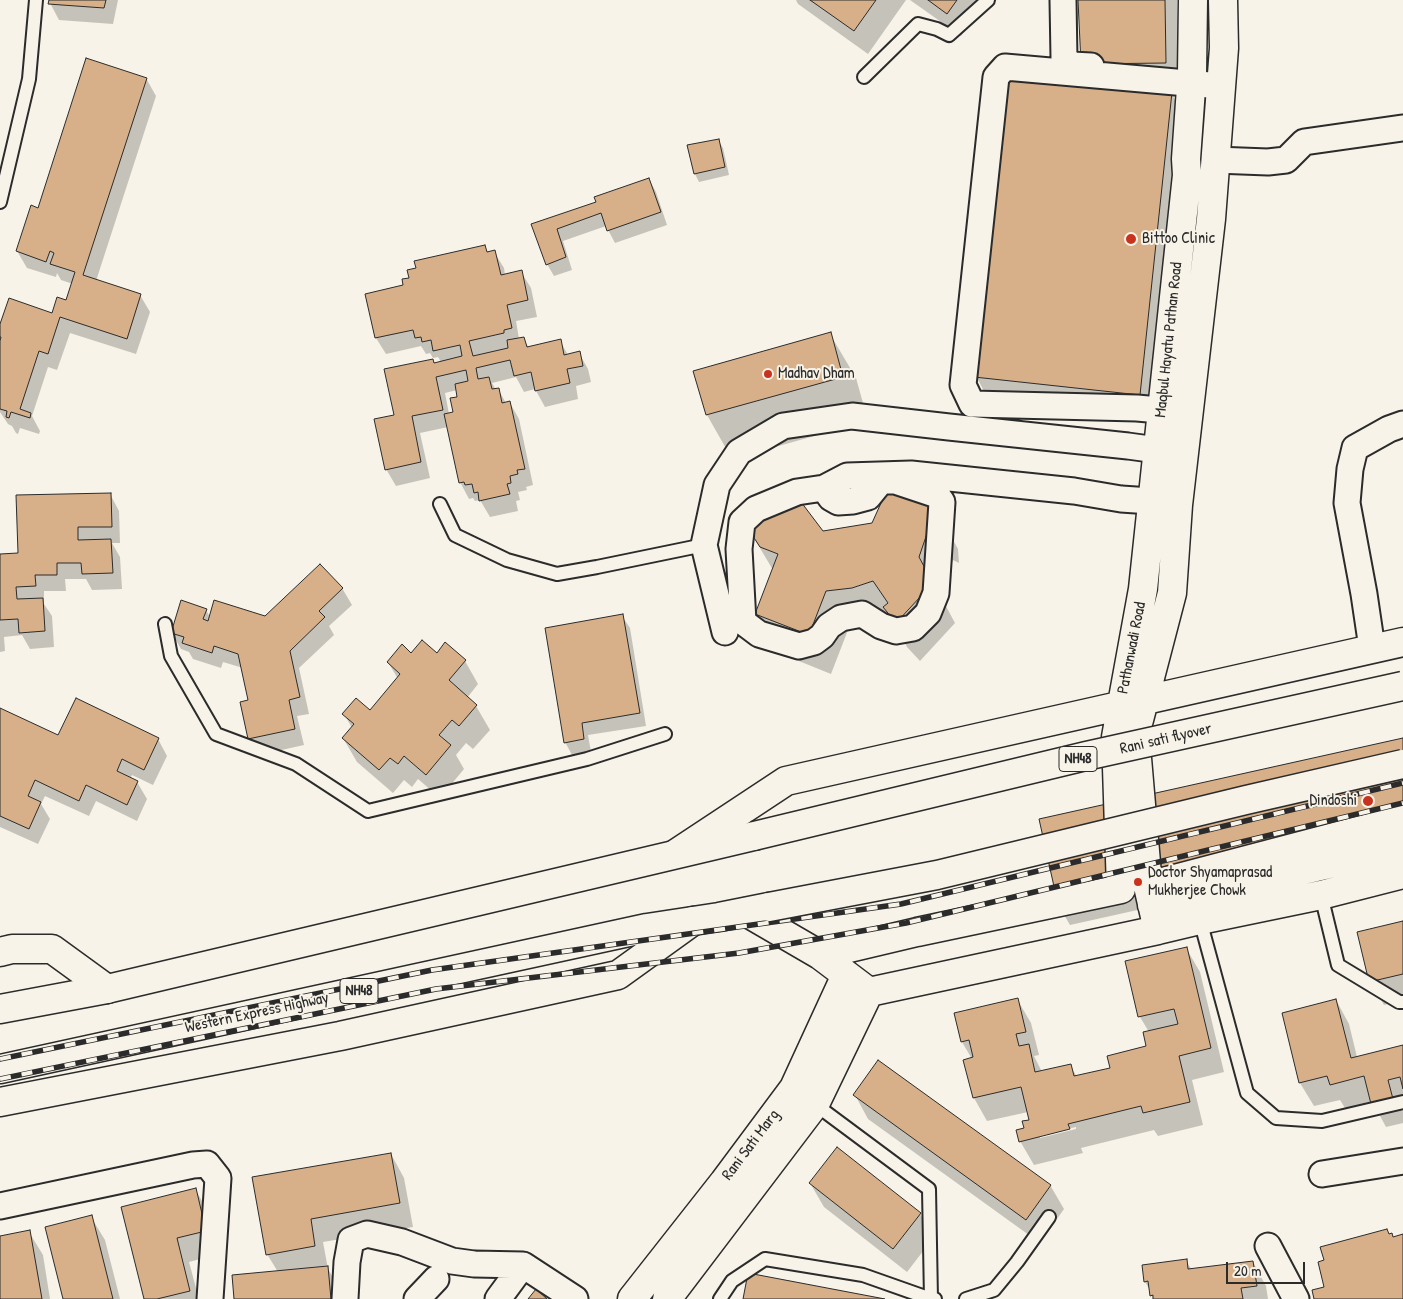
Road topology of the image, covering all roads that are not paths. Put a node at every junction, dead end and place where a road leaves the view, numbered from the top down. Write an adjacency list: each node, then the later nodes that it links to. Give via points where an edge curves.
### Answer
1 (36, 0): 11 (lane, via 29,79)
2 (988, 0): 6 (lane, via 949,35 918,24)
3 (1063, 0): 7 (street, via 1064,58 1072,65 1165,70)
4 (1192, 0): 7 (main road, Maqbul Hayatu Pathan Road)
5 (1223, 0): 8 (main road, Pathanwadi Road)
6 (864, 77)
7 (1191, 79): 8 (street); 12 (main road, Maqbul Hayatu Pathan Road); 14 (street, via 1005,67 996,77 963,384 972,404)
8 (1221, 81): 10 (main road, Pathanwadi Road)
9 (1402, 128): 10 (street, via 1304,142 1286,160)
10 (1215, 160): 13 (main road, Pathanwadi Road)
11 (0, 202)
12 (1178, 256): 13 (main road); 14 (main road, Maqbul Hayatu Pathan Road)
13 (1206, 262): 15 (main road, Pathanwadi Road)
14 (1161, 410): 15 (street); 17 (main road, Maqbul Hayatu Pathan Road)
15 (1188, 413): 18 (main road, Pathanwadi Road)
16 (1403, 424): 28 (street, via 1355,448 1350,469 1347,503)
17 (1157, 450): 18 (street); 20 (main road, Maqbul Hayatu Pathan Road); 23 (street, via 852,416 783,426 739,452 717,485)
18 (1184, 454): 22 (main road, Pathanwadi Road)
19 (824, 488): 19 (street, via 797,492 756,509 742,522 739,549 743,622 759,634 799,646 814,642 841,618 862,614 896,632 914,628 928,613 936,592 942,502 937,495 895,481 881,481 868,497 853,501 838,502); 20 (street, via 846,476 911,474)
20 (1151, 501): 22 (street); 24 (main road, Maqbul Hayatu Pathan Road)
21 (440, 504): 23 (lane, via 455,535 507,560 557,574)
22 (1178, 505): 30 (main road, Pathanwadi Road, via 1172,593)
23 (704, 545): 26 (street)
24 (1143, 589): 30 (main road, Pathanwadi Road)
25 (165, 624): 31 (lane, via 172,656 216,734 296,764 368,811 587,759)
26 (725, 632)
27 (1403, 642): 28 (main road)
28 (1372, 648): 30 (main road)
29 (1403, 686): 35 (main road, Rani sati flyover / NH48, bridge, via 1086,756)
30 (1132, 703): 35 (main road, via 786,781); 38 (main road); 43 (main road, via 1116,737 1121,889)
31 (665, 734)
32 (1403, 764): 39 (main road, NH48, bridge, via 937,875)
33 (1403, 819): 38 (main road)
34 (1403, 847): 38 (main road)
35 (674, 856): 45 (main road, NH48)
36 (1403, 874): 37 (main road)
37 (1321, 895): 41 (main road); 47 (lane, via 1338,965)
38 (1153, 907): 41 (main road); 46 (main road)
39 (758, 909): 40 (main road, NH48); 43 (main road)
40 (706, 919): 49 (main road, Western Express Highway / NH48, via 648,928); 51 (main road, via 618,975 340,1036)
41 (1200, 920): 52 (lane, via 1247,1093 1276,1118 1322,1121)
42 (0, 952): 45 (main road, via 52,949)
43 (820, 955): 44 (main road)
44 (846, 975): 46 (main road); 50 (main road, Rani Sati Marg)
45 (107, 989): 48 (main road, NH48)
46 (868, 992): 50 (main road, Rani Sati Marg)
47 (1403, 1002)
48 (0, 1009)
49 (0, 1069)
50 (804, 1096): 57 (main road, Rani Sati Marg); 69 (lane, via 929,1189)
51 (0, 1102)
52 (1403, 1102)
53 (1403, 1162): 54 (street)
54 (1322, 1174)
55 (0, 1206): 61 (street, via 207,1164 218,1178)
56 (1049, 1217): 71 (lane, via 994,1290)
57 (690, 1246): 66 (main road, Rani Sati Marg); 67 (main road, Rani Sati Marg)
58 (1268, 1246): 72 (street)
59 (524, 1265): 62 (street, via 452,1261 402,1242 367,1234 351,1240 346,1262); 64 (street); 65 (street)
60 (436, 1279): 63 (street)
61 (210, 1299)
62 (345, 1299)
63 (417, 1299)
64 (498, 1299)
65 (575, 1299)
66 (632, 1299)
67 (667, 1299)
68 (720, 1299): 69 (lane, via 732,1281 765,1259 863,1275)
69 (931, 1299): 70 (lane)
70 (935, 1299)
71 (966, 1299)
72 (1296, 1299)

